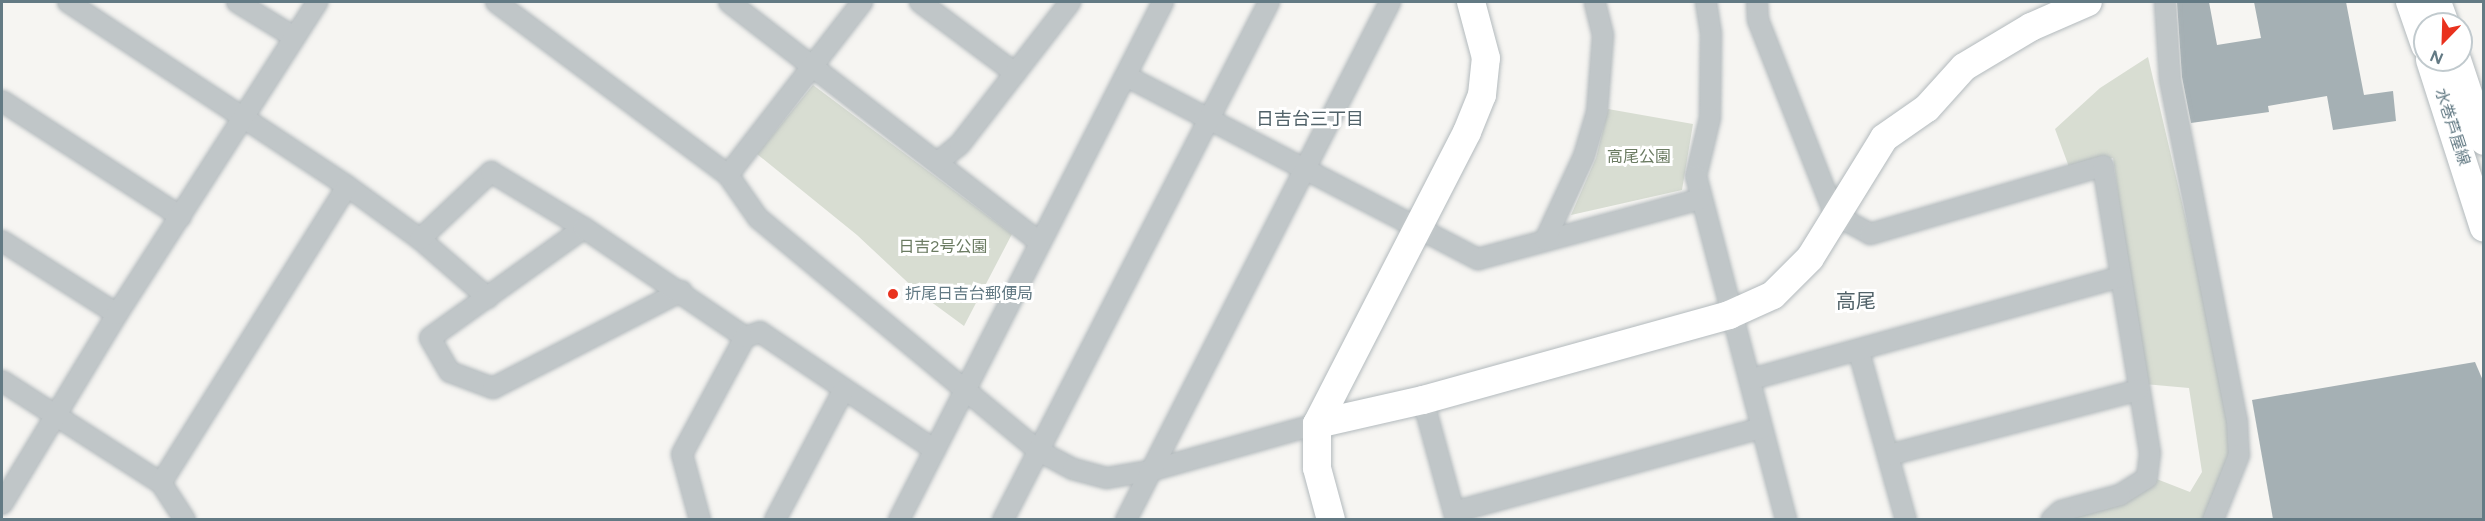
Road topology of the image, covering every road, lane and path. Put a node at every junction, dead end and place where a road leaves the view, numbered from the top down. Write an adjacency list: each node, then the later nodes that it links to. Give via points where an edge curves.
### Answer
1 (68, 2): 25 (street)
2 (237, 2): 18 (street)
3 (317, 2): 18 (street)
4 (496, 2): 30 (street)
5 (729, 2): 19 (street)
6 (862, 2): 19 (street)
7 (920, 2): 22 (street)
8 (1070, 2): 22 (street)
9 (1163, 2): 23 (street)
10 (1269, 2): 26 (street)
11 (1390, 2): 29 (street)
12 (1471, 2): 36 (street, via 1486,58 1482,95)
13 (1595, 2): 39 (street, via 1603,35 1597,112 1584,156)
14 (1706, 2): 32 (street, via 1712,68 1710,118 1696,176)
15 (1757, 2): 33 (street, via 1758,20)
16 (2088, 2): 33 (street, via 2031,27 1964,67 1927,108 1884,138)
17 (2165, 2): 75 (street, via 2170,80 2237,421 2239,455)
18 (294, 37): 25 (street)
19 (812, 66): 28 (street); 30 (street)
20 (2434, 72): 37 (street, 水巻芦屋線)
21 (2461, 72): 27 (street, 水巻芦屋線)
22 (1015, 73): 28 (street, via 960,144)
23 (1126, 76): 26 (street); 41 (street)
24 (2, 101): 34 (street)
25 (244, 116): 31 (street); 34 (street)
26 (1209, 119): 29 (street); 59 (street)
27 (2484, 141)
28 (938, 162): 41 (street)
29 (1304, 167): 36 (street); 61 (street)
30 (728, 175): 51 (street, via 758,218)
31 (347, 186): 38 (street); 62 (street)
32 (1700, 199): 39 (street); 46 (street)
33 (1835, 215): 42 (street, via 1870,234 2103,166); 46 (street, via 1810,258 1773,295)
34 (181, 217): 45 (street)
35 (584, 228): 38 (street, via 491,172); 43 (street); 44 (street)
36 (1416, 228): 39 (street, via 1478,259); 56 (street)
37 (2484, 228)
38 (420, 239): 44 (street)
39 (1545, 240)
40 (2, 241): 45 (street)
41 (1040, 242): 51 (street)
42 (2120, 277): 48 (street); 52 (street)
43 (682, 291): 44 (street, via 493,388 450,372 430,338); 47 (street)
44 (488, 298)
45 (117, 314): 55 (street)
46 (1730, 315): 49 (street); 54 (street)
47 (745, 337): 53 (street, via 760,332); 66 (street, via 682,454)
48 (1859, 352): 49 (street); 60 (street)
49 (1752, 379): 57 (street)
50 (2, 381): 55 (street)
51 (964, 390): 58 (street); 59 (street)
52 (2138, 390): 60 (street); 74 (street, via 2150,453 2147,478 2120,495 2061,511)
53 (843, 391): 58 (street); 67 (street)
54 (1423, 400): 56 (street); 64 (street)
55 (56, 416): 62 (street); 63 (street)
56 (1317, 424): 61 (street); 71 (street, via 1317,468)
57 (1762, 428): 64 (street); 72 (street)
58 (935, 450): 68 (street)
59 (1039, 451): 61 (street, via 1073,469 1107,478); 69 (street)
60 (1889, 455): 73 (street)
61 (1149, 471): 70 (street)
62 (161, 483): 65 (street)
63 (2, 504)
64 (1455, 516)
65 (185, 519)
66 (700, 519)
67 (775, 519)
68 (899, 519)
69 (1003, 519)
70 (1126, 519)
71 (1331, 519)
72 (1786, 519)
73 (1906, 519)
74 (2052, 519)
75 (2213, 519)

